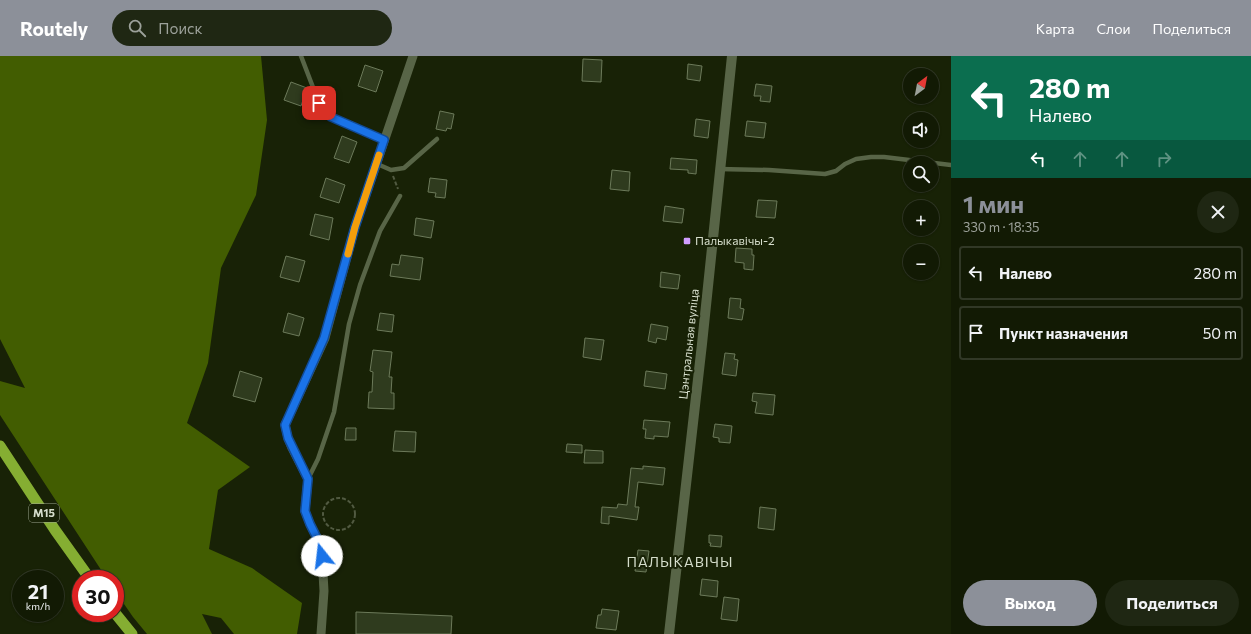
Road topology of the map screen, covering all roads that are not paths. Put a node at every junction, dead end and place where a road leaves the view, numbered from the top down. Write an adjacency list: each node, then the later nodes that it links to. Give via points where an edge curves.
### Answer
1 (301, 56): 5 (lane, via 324,111 331,117)
2 (413, 56): 5 (street)
3 (732, 56): 8 (street, Цэнтральная вуліца)
4 (437, 139): 6 (lane, via 404,168 391,170)
5 (384, 140): 6 (street)
6 (376, 163): 11 (street, via 324,338 285,425 288,438)
7 (951, 165): 8 (lane, via 871,157 856,159 836,171 825,174)
8 (719, 169): 16 (street, Цэнтральная вуліца)
9 (400, 196): 11 (lane, via 380,231 360,285 349,324 334,412 318,459)
10 (0, 446): 12 (highway, М15)
11 (308, 479): 15 (street, via 305,511 319,542 322,556 324,591)
12 (84, 570)
13 (122, 622): 14 (highway)
14 (132, 634)
15 (321, 634)
16 (669, 634)

